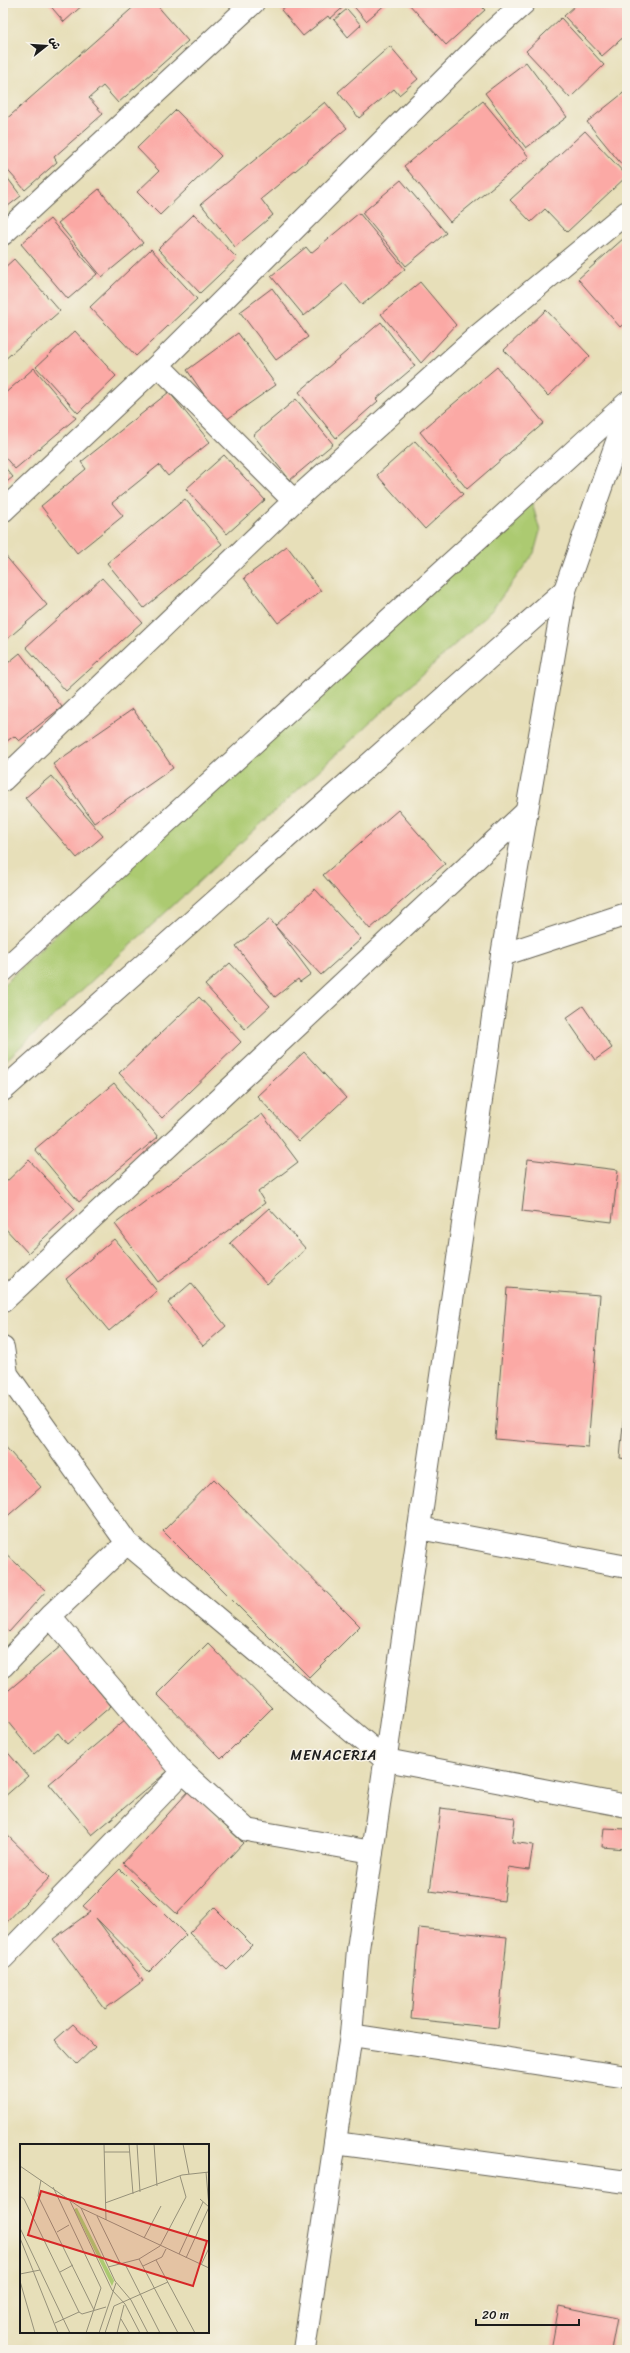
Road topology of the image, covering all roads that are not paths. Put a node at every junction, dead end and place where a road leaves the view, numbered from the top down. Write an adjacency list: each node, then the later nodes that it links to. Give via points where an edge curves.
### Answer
1 (253, 3): 4 (street)
2 (524, 3): 5 (street)
3 (627, 212): 8 (street, via 480,334)
4 (3, 234)
5 (158, 365): 8 (street); 9 (street)
6 (627, 403): 15 (street)
7 (627, 413): 10 (street)
8 (294, 501): 11 (street)
9 (3, 511)
10 (565, 590): 12 (street); 16 (street)
11 (3, 780)
12 (526, 812): 14 (street); 17 (street)
13 (627, 914): 14 (street)
14 (502, 955): 20 (street)
15 (3, 971)
16 (3, 1090)
17 (3, 1300)
18 (3, 1348): 19 (street)
19 (5, 1376): 21 (street)
20 (419, 1528): 22 (street); 25 (street)
21 (127, 1543): 23 (street); 25 (street)
22 (627, 1567)
23 (50, 1616): 24 (street); 26 (street)
24 (3, 1666)
25 (386, 1760): 27 (street); 28 (street)
26 (183, 1772): 28 (street, via 247,1830); 29 (street)
27 (627, 1806)
28 (372, 1852): 30 (street, via 358,1949)
29 (3, 1958)
30 (351, 2035): 31 (street); 32 (street)
31 (627, 2077)
32 (335, 2143): 33 (street); 34 (street)
33 (627, 2182)
34 (304, 2350)

